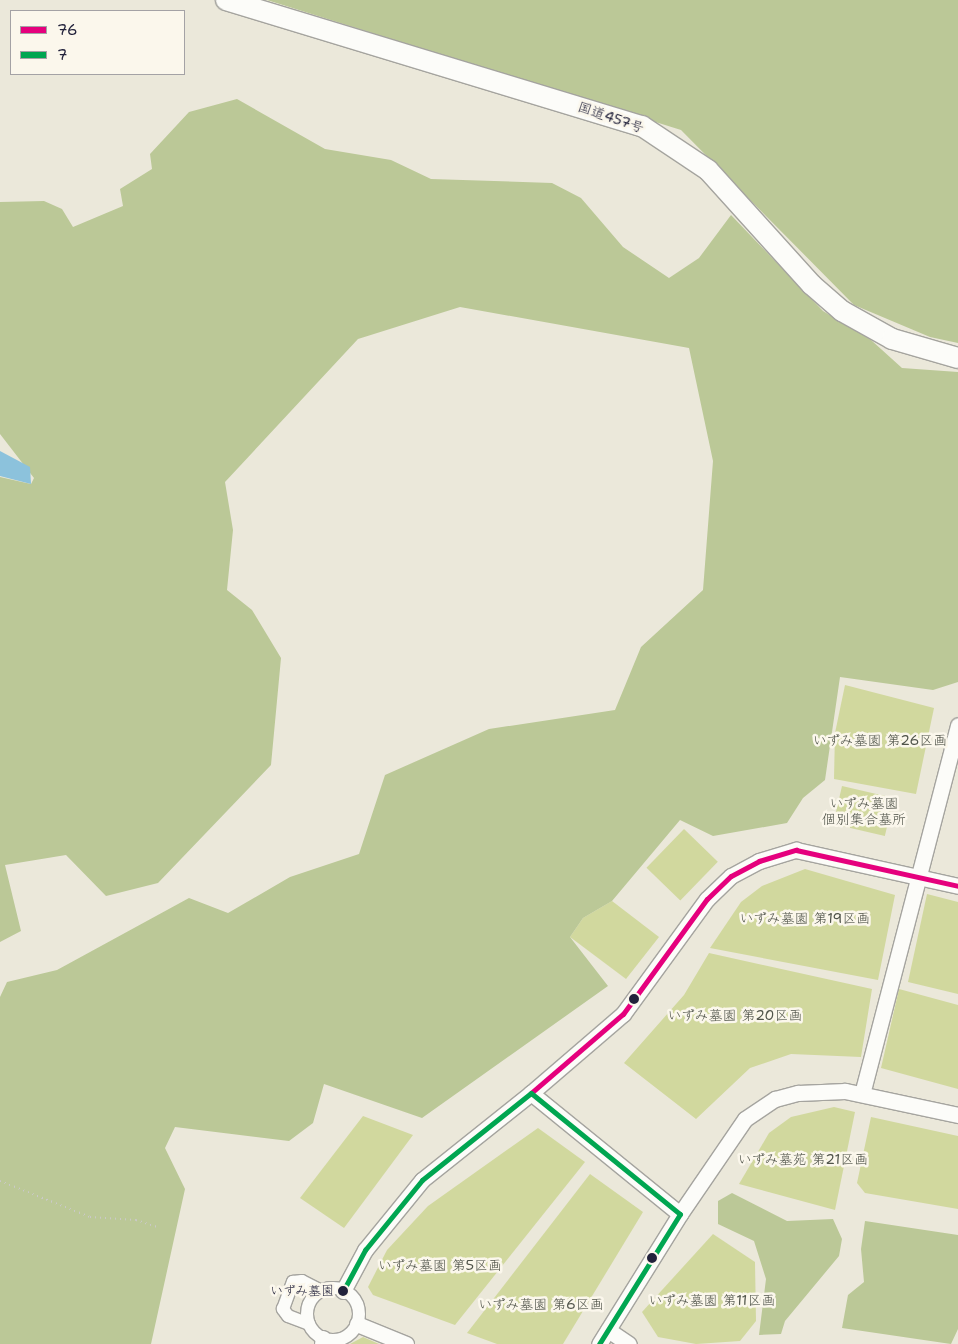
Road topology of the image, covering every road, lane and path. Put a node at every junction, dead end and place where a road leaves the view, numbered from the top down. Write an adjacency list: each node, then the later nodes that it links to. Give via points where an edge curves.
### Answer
1 (226, 0): 2 (highway, 国道457号, via 642,126 708,170 812,285 842,311 892,339)
2 (958, 358)
3 (958, 725): 4 (street)
4 (916, 876): 5 (street); 6 (street, via 796,850 731,876 707,899 623,1014); 7 (street)
5 (958, 886)
6 (531, 1094): 10 (street); 13 (street, via 422,1180 365,1250)
7 (862, 1094): 8 (street); 10 (street, via 798,1093 759,1108 734,1133)
8 (958, 1115)
9 (0, 1181): 11 (path, via 90,1217 136,1220)
10 (680, 1214): 16 (street)
11 (160, 1228)
12 (322, 1291): 13 (street); 14 (street, via 309,1304); 14 (street, via 302,1281 293,1282 283,1309 288,1316)
13 (343, 1291): 15 (street, via 358,1308)
14 (309, 1324): 17 (street)
15 (357, 1324): 17 (street, via 339,1339); 18 (street)
16 (608, 1330): 19 (street); 20 (street)
17 (322, 1341)
18 (406, 1344)
19 (599, 1344)
20 (629, 1344)

